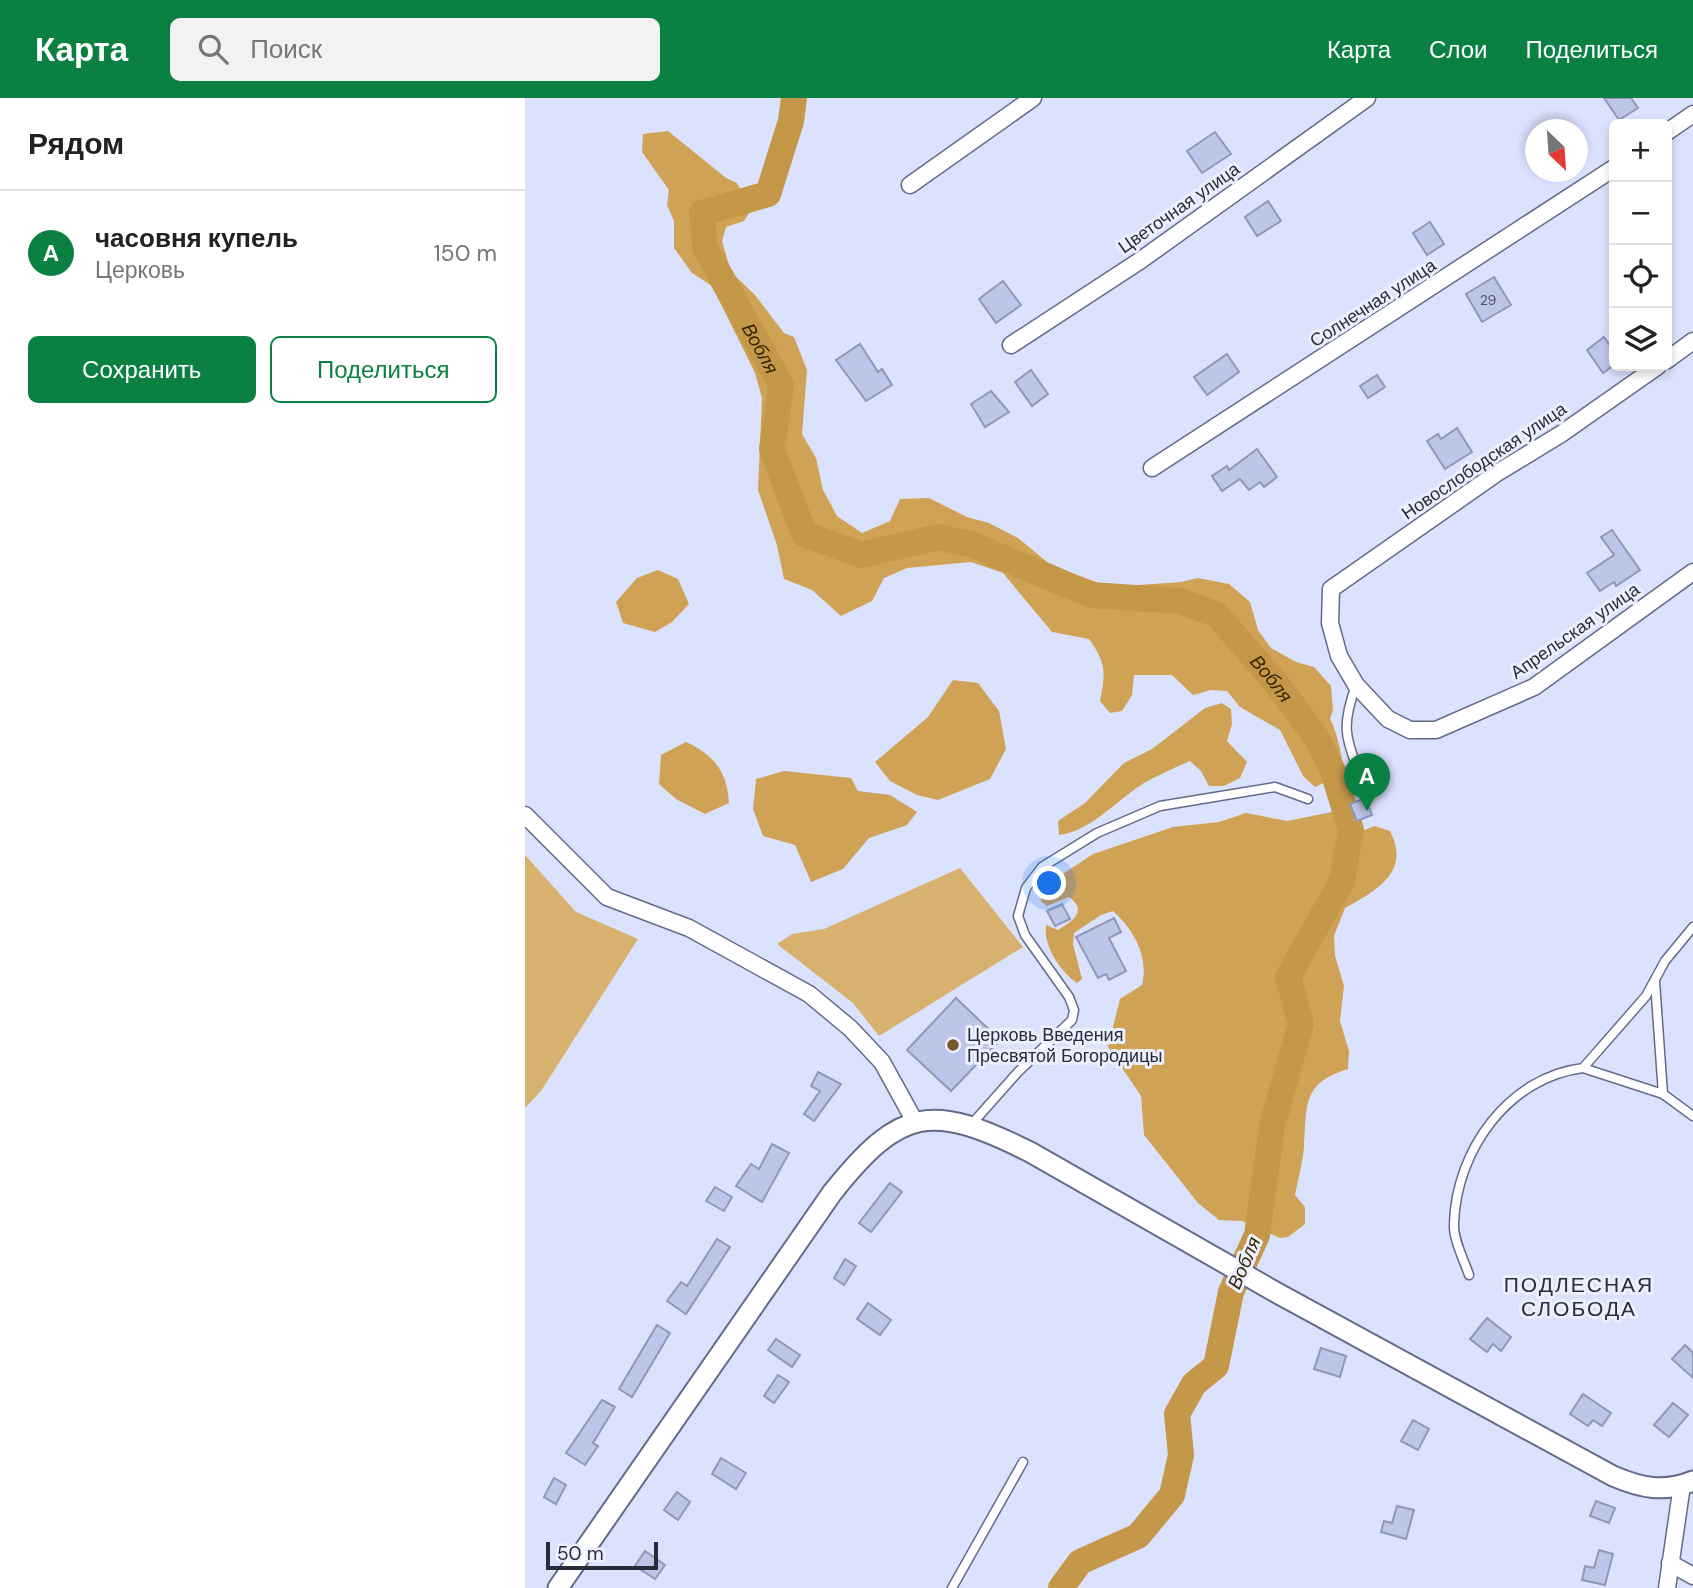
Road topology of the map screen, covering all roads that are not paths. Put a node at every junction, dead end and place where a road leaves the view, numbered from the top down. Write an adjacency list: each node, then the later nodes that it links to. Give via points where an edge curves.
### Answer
1 (1033, 98): 6 (street)
2 (1367, 98): 8 (street, Цветочная улица, via 1141,260)
3 (1693, 114): 4 (street)
4 (1672, 129)
5 (1609, 171): 11 (street, Солнечная улица)
6 (910, 185)
7 (1693, 341): 9 (street)
8 (1011, 345)
9 (1672, 356)
10 (1651, 371): 13 (street, Новослободская улица, via 1331,589 1330,623 1339,656)
11 (1152, 468)
12 (1693, 572): 13 (street, Апрельская улица, via 1534,687 1436,730 1410,730 1388,719)
13 (1356, 685): 14 (lane, via 1345,713 1344,733)
14 (1360, 775)
15 (1308, 799): 23 (lane, via 1275,787 1160,806 1097,833 1042,867 1026,888 1018,916 1025,935 1069,997 1072,1020)
16 (525, 814): 22 (street, via 607,897 689,928 809,994 882,1062)
17 (1693, 927): 18 (lane)
18 (1655, 979): 19 (lane, via 1646,996); 20 (lane)
19 (1583, 1069): 20 (lane); 24 (lane, via 1559,1071 1526,1087 1494,1115 1461,1183 1453,1226)
20 (1663, 1094): 21 (lane)
21 (1693, 1116)
22 (914, 1120): 23 (street, via 950,1119); 29 (street, via 884,1137 832,1193)
23 (970, 1126): 26 (street, via 1030,1152 1613,1476 1641,1488)
24 (1469, 1275)
25 (1023, 1462): 30 (lane)
26 (1688, 1483): 27 (street)
27 (1670, 1563): 28 (street); 31 (street)
28 (1693, 1576)
29 (558, 1588)
30 (952, 1588)
31 (1667, 1588)

